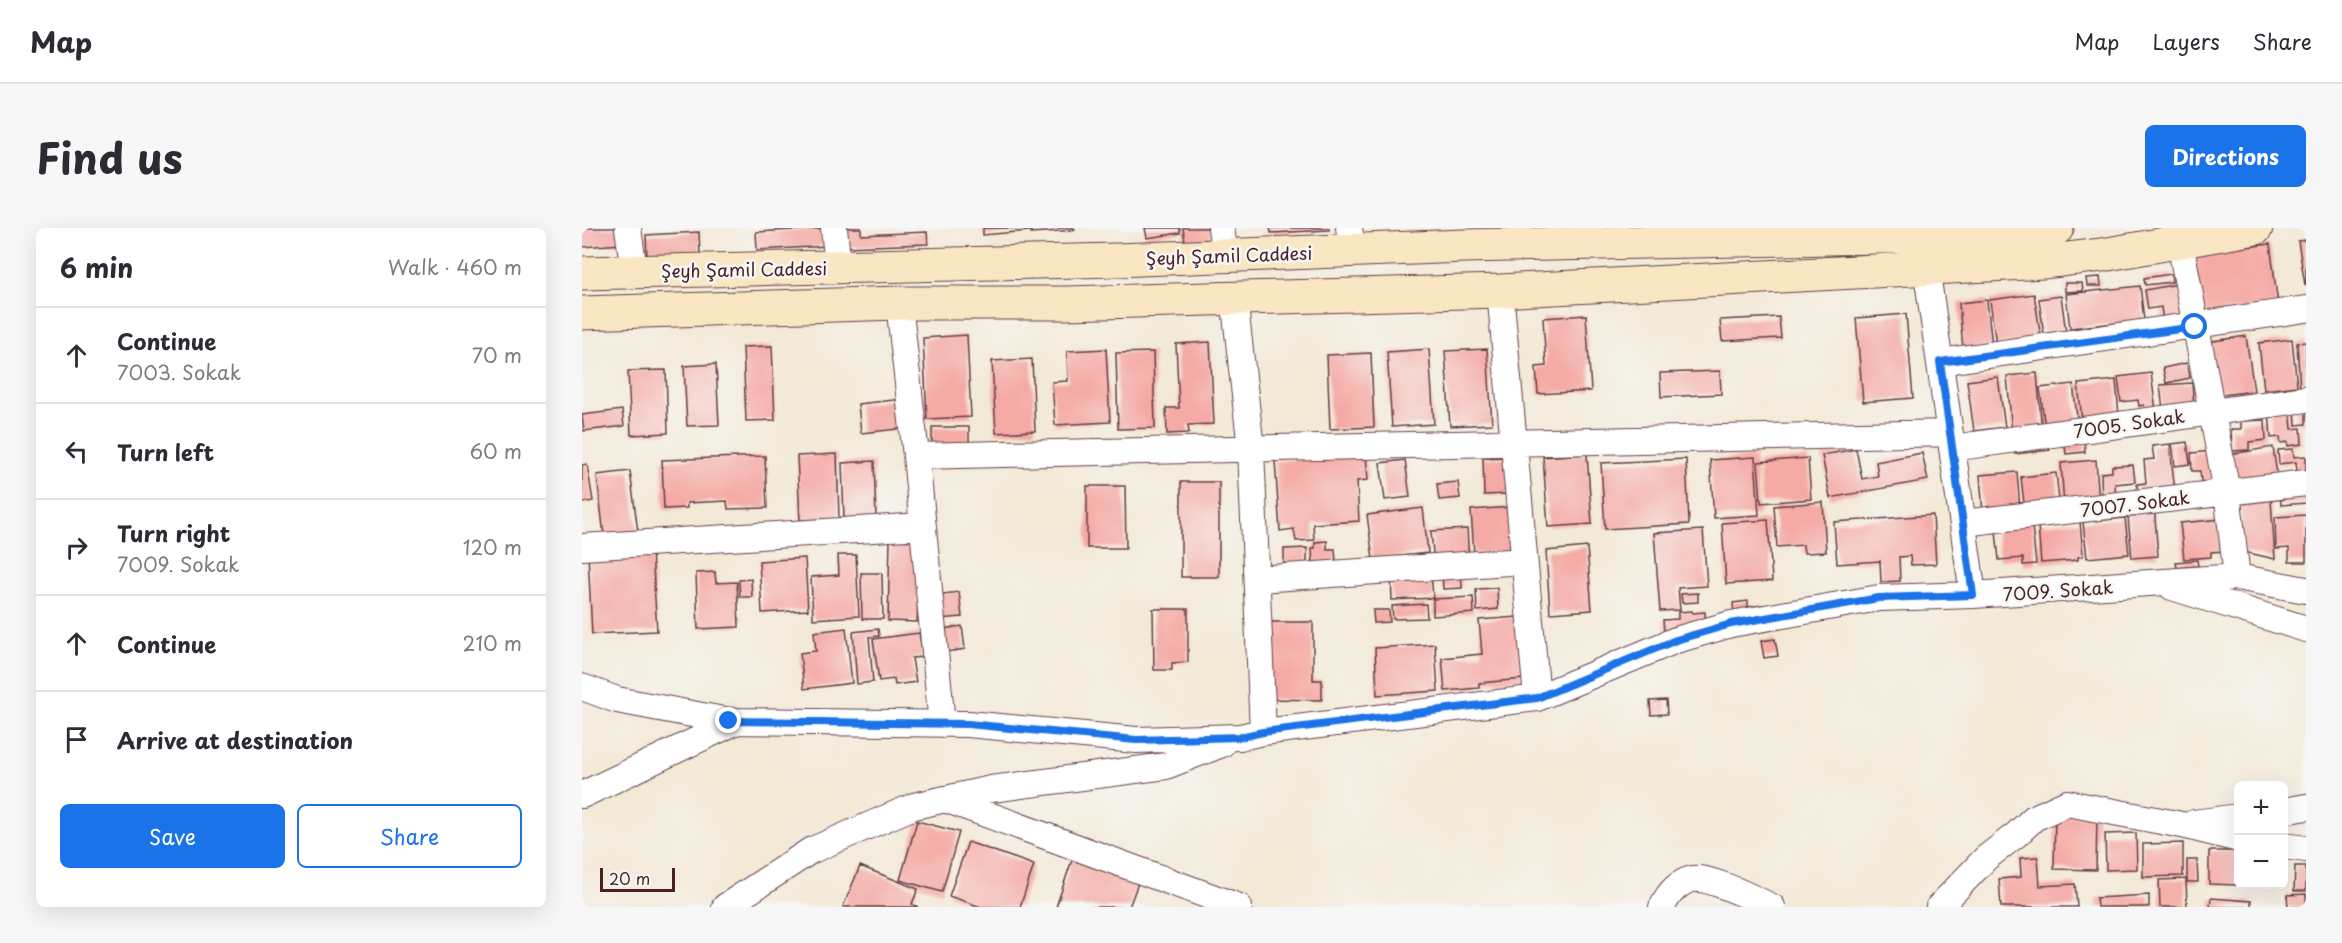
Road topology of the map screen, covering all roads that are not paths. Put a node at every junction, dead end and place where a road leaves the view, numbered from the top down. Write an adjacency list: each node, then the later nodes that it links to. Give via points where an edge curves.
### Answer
1 (628, 228): 13 (street)
2 (834, 228): 11 (street)
3 (2057, 228): 5 (main road, Şeyh Şamil Caddesi, via 1972,235)
4 (2256, 228): 10 (main road, Şeyh Şamil Caddesi)
5 (1920, 231): 6 (main road, Şeyh Şamil Caddesi); 12 (street)
6 (1616, 236): 7 (main road, Şeyh Şamil Caddesi)
7 (1464, 237): 8 (main road, Şeyh Şamil Caddesi)
8 (1351, 239): 9 (main road, Şeyh Şamil Caddesi)
9 (1223, 242): 11 (main road, Şeyh Şamil Caddesi)
10 (2180, 242): 12 (main road, Şeyh Şamil Caddesi, via 2043,261); 20 (street)
11 (838, 267): 13 (main road, Şeyh Şamil Caddesi)
12 (1926, 269): 15 (main road, Şeyh Şamil Caddesi); 21 (street)
13 (634, 272): 14 (main road, Şeyh Şamil Caddesi)
14 (582, 273)
15 (1500, 291): 16 (main road, Şeyh Şamil Caddesi); 25 (street)
16 (1234, 297): 17 (main road, Şeyh Şamil Caddesi); 26 (street)
17 (899, 303): 19 (main road, Şeyh Şamil Caddesi); 27 (street)
18 (2306, 309): 20 (street)
19 (582, 313)
20 (2195, 327): 21 (street); 23 (street)
21 (1940, 362): 24 (street)
22 (2306, 399): 23 (street, 7005. Sokak)
23 (2211, 411): 24 (street, 7005. Sokak); 29 (street)
24 (1951, 441): 25 (street, 7005. Sokak); 30 (street)
25 (1514, 443): 26 (street, 7005. Sokak); 33 (street)
26 (1251, 449): 27 (street, 7005. Sokak); 35 (street)
27 (916, 456): 31 (street)
28 (2306, 483): 29 (street, 7007. Sokak)
29 (2227, 492): 30 (street, 7007. Sokak); 34 (street)
30 (1963, 523): 38 (street)
31 (923, 526): 32 (street); 43 (street)
32 (582, 547)
33 (1524, 561): 35 (street); 41 (street)
34 (2237, 577): 36 (street, 7009. Sokak); 37 (street, 7009. Sokak)
35 (1257, 579): 44 (street)
36 (2160, 583): 38 (street, 7009. Sokak); 39 (street)
37 (2306, 590)
38 (1973, 595): 41 (street, 7009. Sokak, via 1879,598 1731,624 1676,640)
39 (2306, 629)
40 (582, 687): 42 (street, via 617,700)
41 (1537, 698): 44 (street, 7009. Sokak)
42 (736, 721): 43 (street); 45 (street)
43 (942, 724): 44 (street, via 1136,740)
44 (1252, 734): 46 (street, via 1166,765)
45 (582, 795)
46 (945, 799): 54 (street, via 914,806 810,851); 55 (street)
47 (2306, 807): 48 (street)
48 (2288, 811)
49 (2234, 818): 50 (street)
50 (2182, 825): 51 (street); 58 (street, via 2067,803 2034,818 1986,858)
51 (2234, 838)
52 (2288, 847): 53 (street)
53 (2306, 849)
54 (724, 907)
55 (1239, 907)
56 (1662, 907): 57 (street, via 1669,892 1692,879 1721,885)
57 (1772, 907)
58 (1939, 907)

